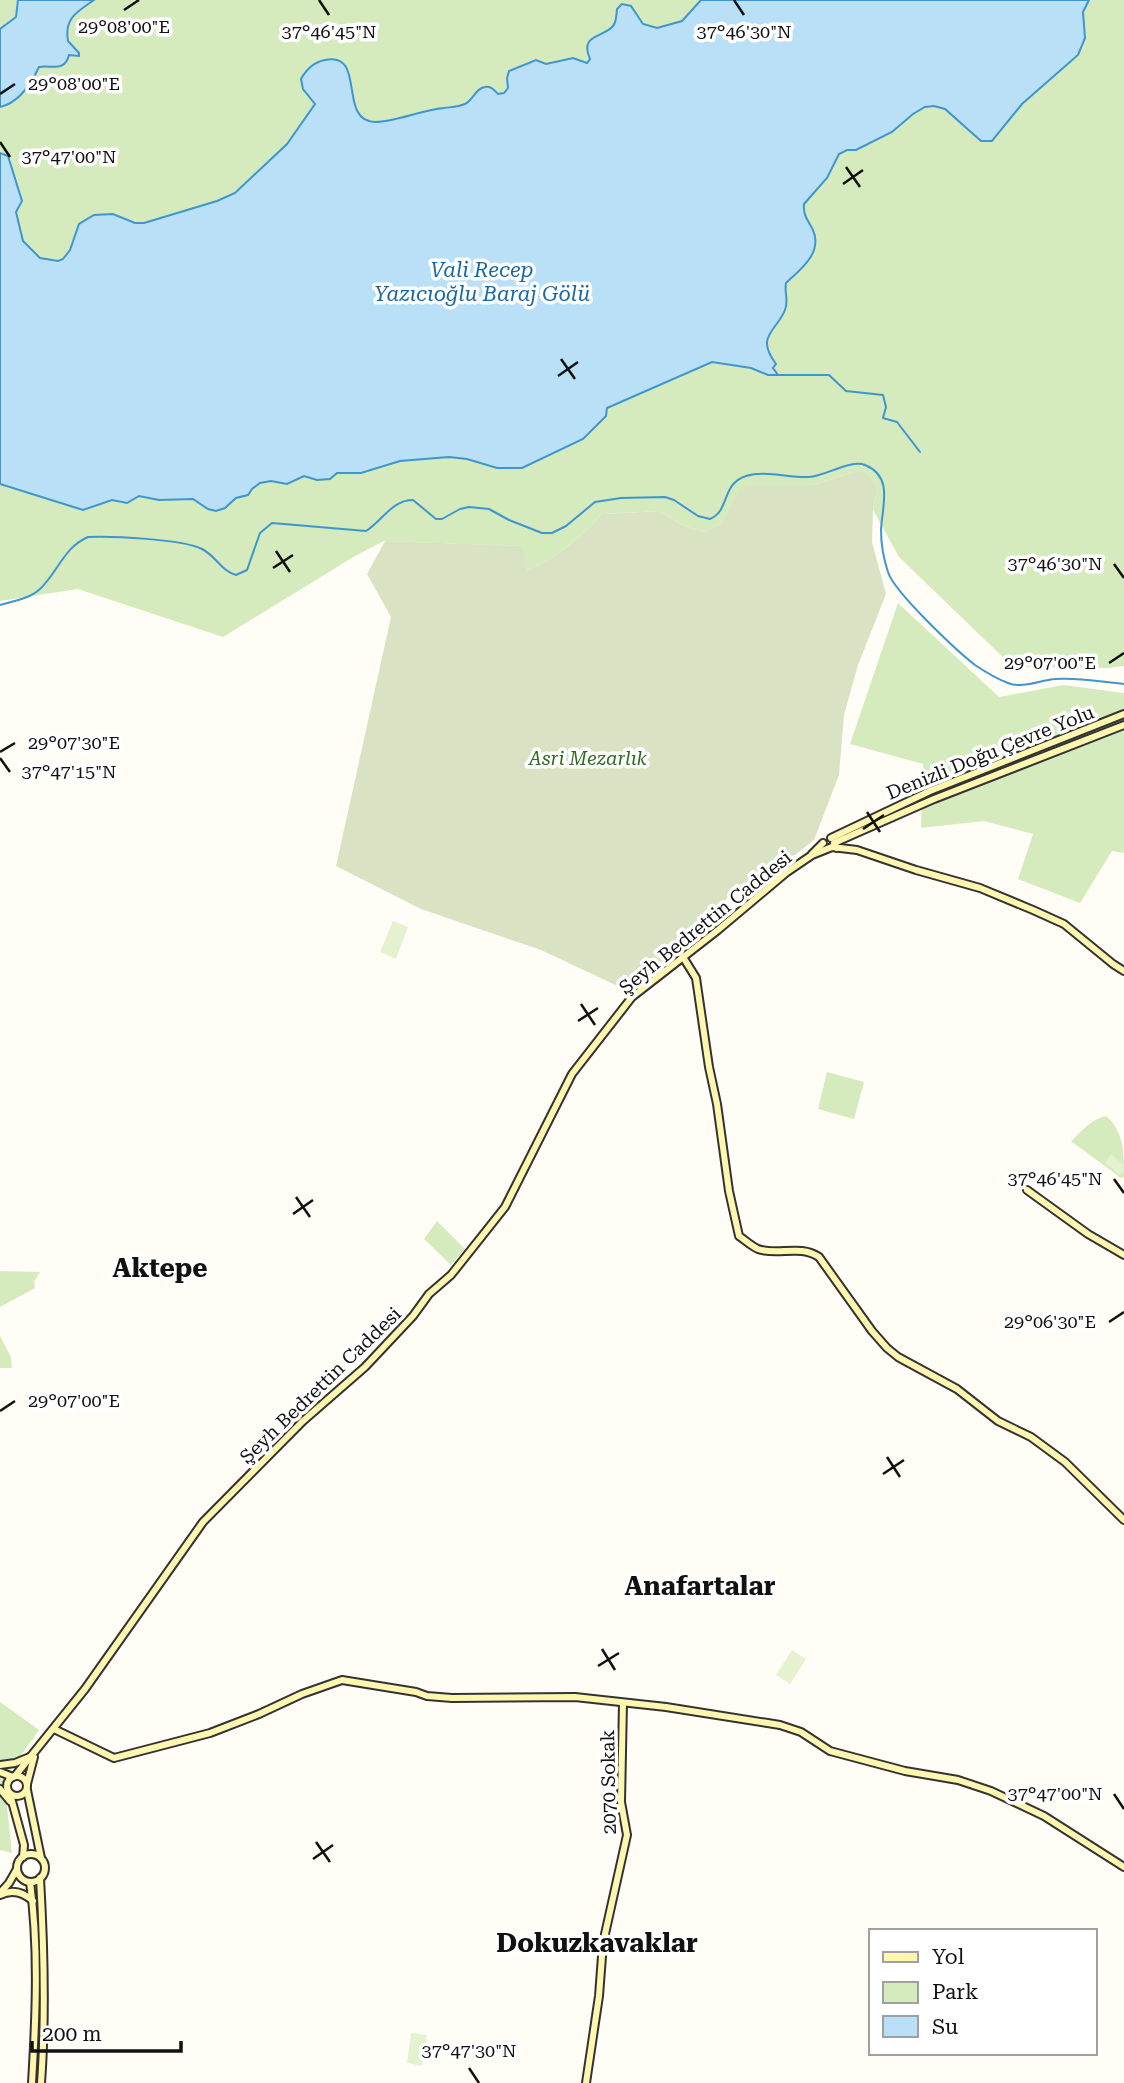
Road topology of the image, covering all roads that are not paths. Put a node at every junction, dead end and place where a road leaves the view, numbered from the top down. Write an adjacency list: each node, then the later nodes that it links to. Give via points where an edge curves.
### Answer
1 (1124, 714): 3 (main road, Denizli Doğu Çevre Yolu, via 930,790)
2 (1124, 725): 3 (main road, Denizli Doğu Çevre Yolu, via 934,799)
3 (833, 845): 4 (main road, Şeyh Bedrettin Caddesi); 4 (main road, via 825,849 823,842); 6 (main road, via 980,888 1033,910 1064,924)
4 (812, 855): 5 (main road, Şeyh Bedrettin Caddesi)
5 (683, 957): 9 (main road, via 696,978 739,1236 757,1249 798,1250 819,1256 887,1348 957,1389 998,1421 1031,1437 1065,1462); 11 (main road, Şeyh Bedrettin Caddesi, via 632,997 572,1074 505,1207 451,1275 365,1367 303,1421 203,1522)
6 (1124, 971)
7 (1027, 1190): 8 (main road)
8 (1124, 1255)
9 (1124, 1520)
10 (623, 1703): 11 (main road, via 567,1697 452,1699 342,1680 210,1733 114,1758); 22 (main road, via 780,1725 830,1751 991,1791 1044,1816); 31 (main road, 2070 Sokak, via 621,1802 626,1835 603,1943)
11 (54, 1729): 12 (main road, Şeyh Bedrettin Caddesi)
12 (34, 1755): 13 (main road); 15 (main road, Şeyh Bedrettin Caddesi); 17 (main road, Şeyh Bedrettin Caddesi)
13 (0, 1765)
14 (0, 1772): 15 (main road)
15 (14, 1777): 17 (main road, via 23,1778); 18 (main road)
16 (0, 1779): 18 (main road)
17 (27, 1787): 18 (main road, via 20,1797); 21 (main road, Şeyh Bedrettin Caddesi)
18 (6, 1790): 19 (main road); 19 (main road)
19 (14, 1807): 20 (main road)
20 (23, 1857): 21 (main road, via 32,1854); 23 (main road)
21 (42, 1860): 24 (main road)
22 (1124, 1867)
23 (17, 1868): 25 (main road); 26 (main road)
24 (40, 1878): 25 (main road); 30 (main road, via 44,1946)
25 (28, 1881): 26 (main road); 28 (main road)
26 (6, 1887): 27 (main road)
27 (0, 1894): 28 (main road, via 23,1893)
28 (33, 1901): 29 (main road)
29 (32, 2083)
30 (41, 2083)
31 (586, 2083)

